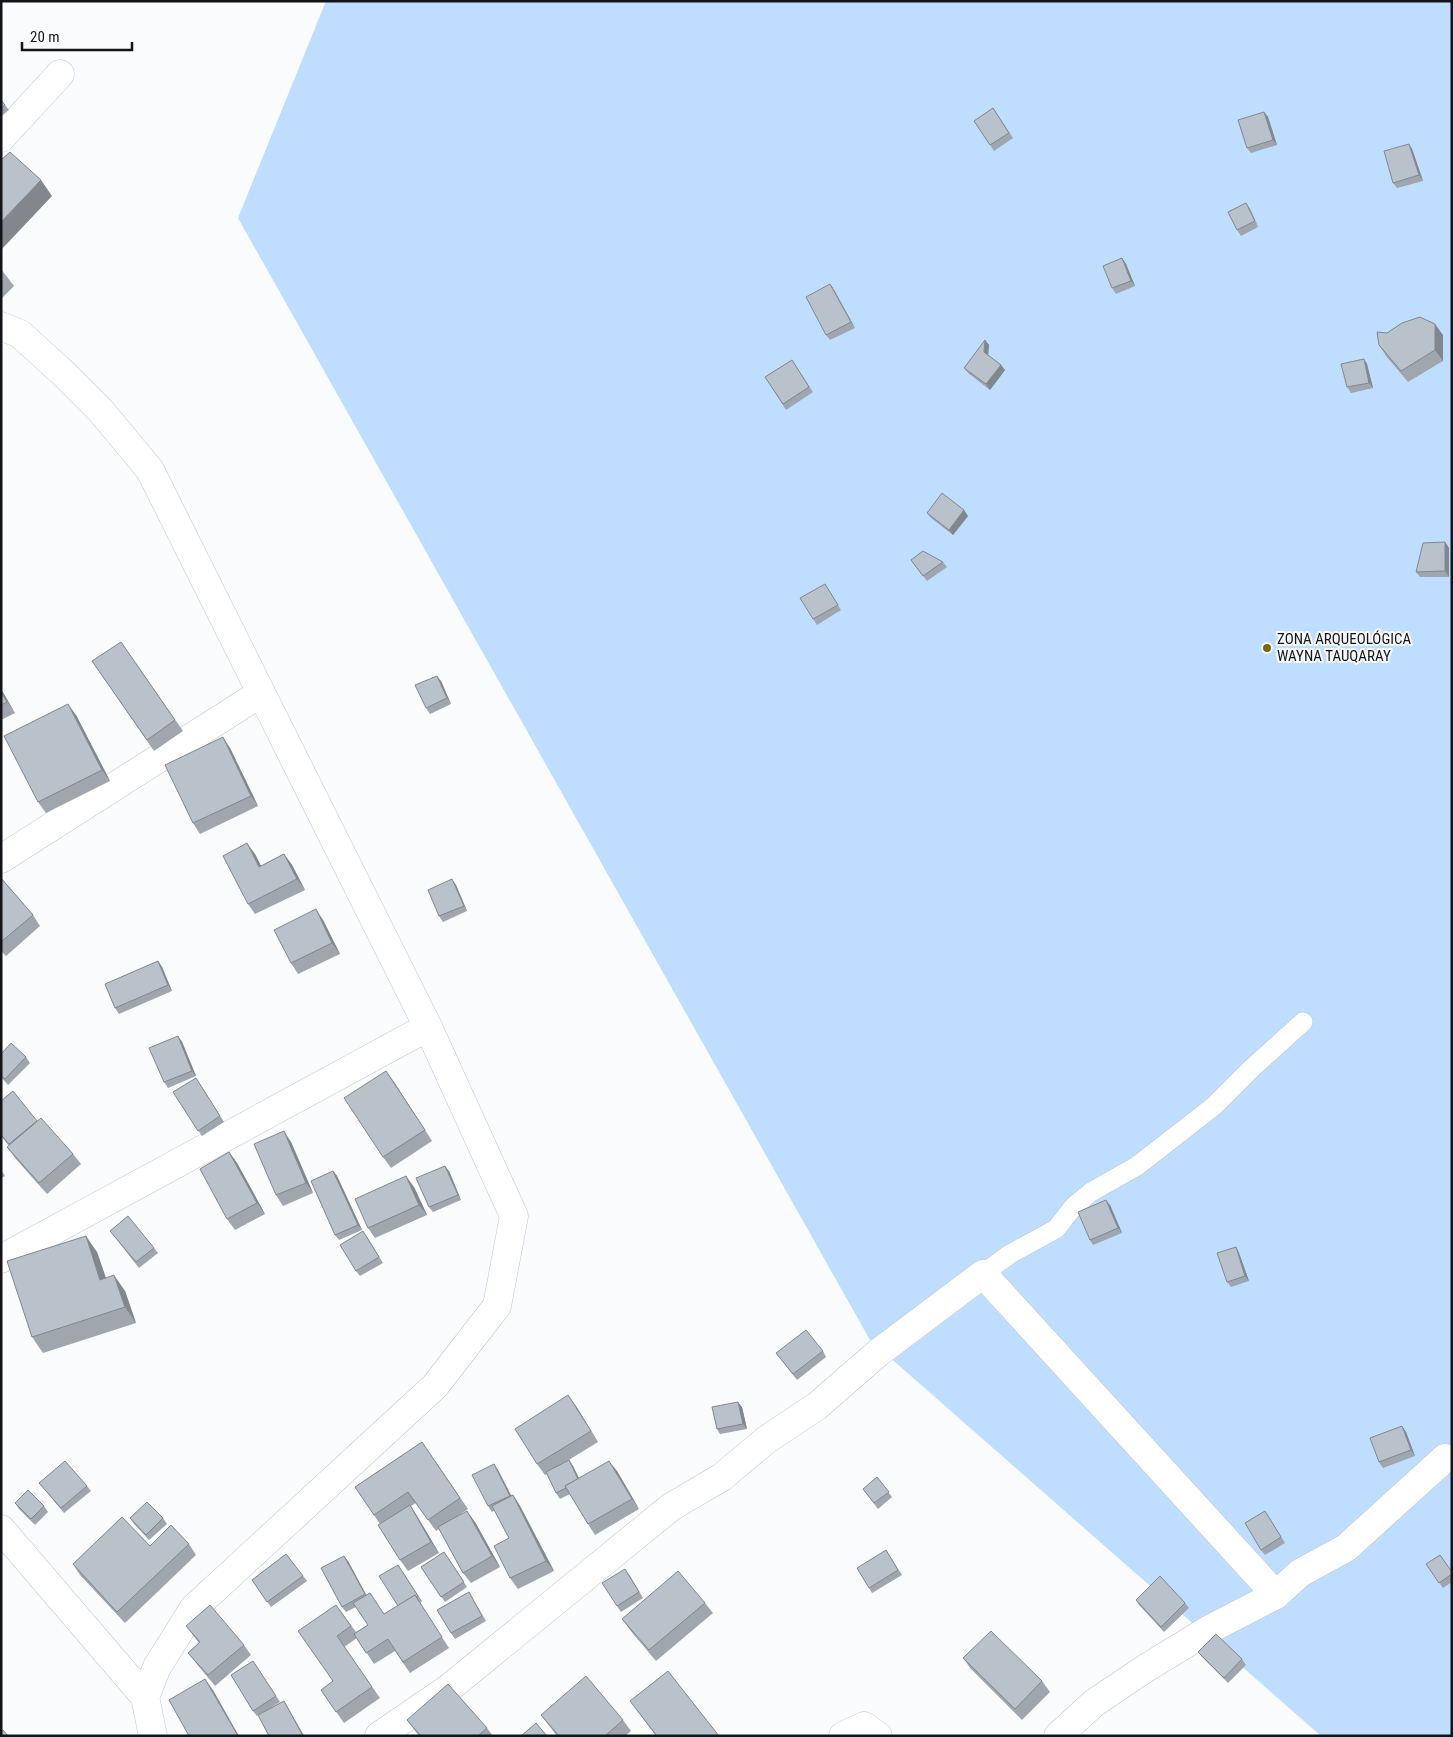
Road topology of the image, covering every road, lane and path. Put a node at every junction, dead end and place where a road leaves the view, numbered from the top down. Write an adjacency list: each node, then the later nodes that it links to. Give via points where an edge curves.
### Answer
1 (60, 74): 2 (street)
2 (1, 138)
3 (11, 330): 4 (street, via 62,372 101,411 150,470)
4 (261, 693): 5 (street); 7 (street)
5 (1, 859)
6 (1303, 1022): 9 (lane, via 1214,1106 1137,1166 1074,1206 1056,1229 1010,1254)
7 (428, 1027): 8 (street); 13 (street, via 514,1216 497,1306 435,1386 194,1608 157,1667)
8 (1, 1259)
9 (984, 1274): 12 (street); 15 (street, via 878,1353 818,1406 766,1440 722,1477 671,1507 449,1688)
10 (1445, 1458): 12 (street, via 1346,1548 1300,1573)
11 (1, 1529): 13 (street)
12 (1276, 1595): 18 (street, via 1210,1629 1146,1668 1094,1703)
13 (144, 1697): 14 (street)
14 (153, 1736)
15 (379, 1736)
16 (843, 1736): 17 (street, via 864,1726)
17 (878, 1736)
18 (1058, 1736)

